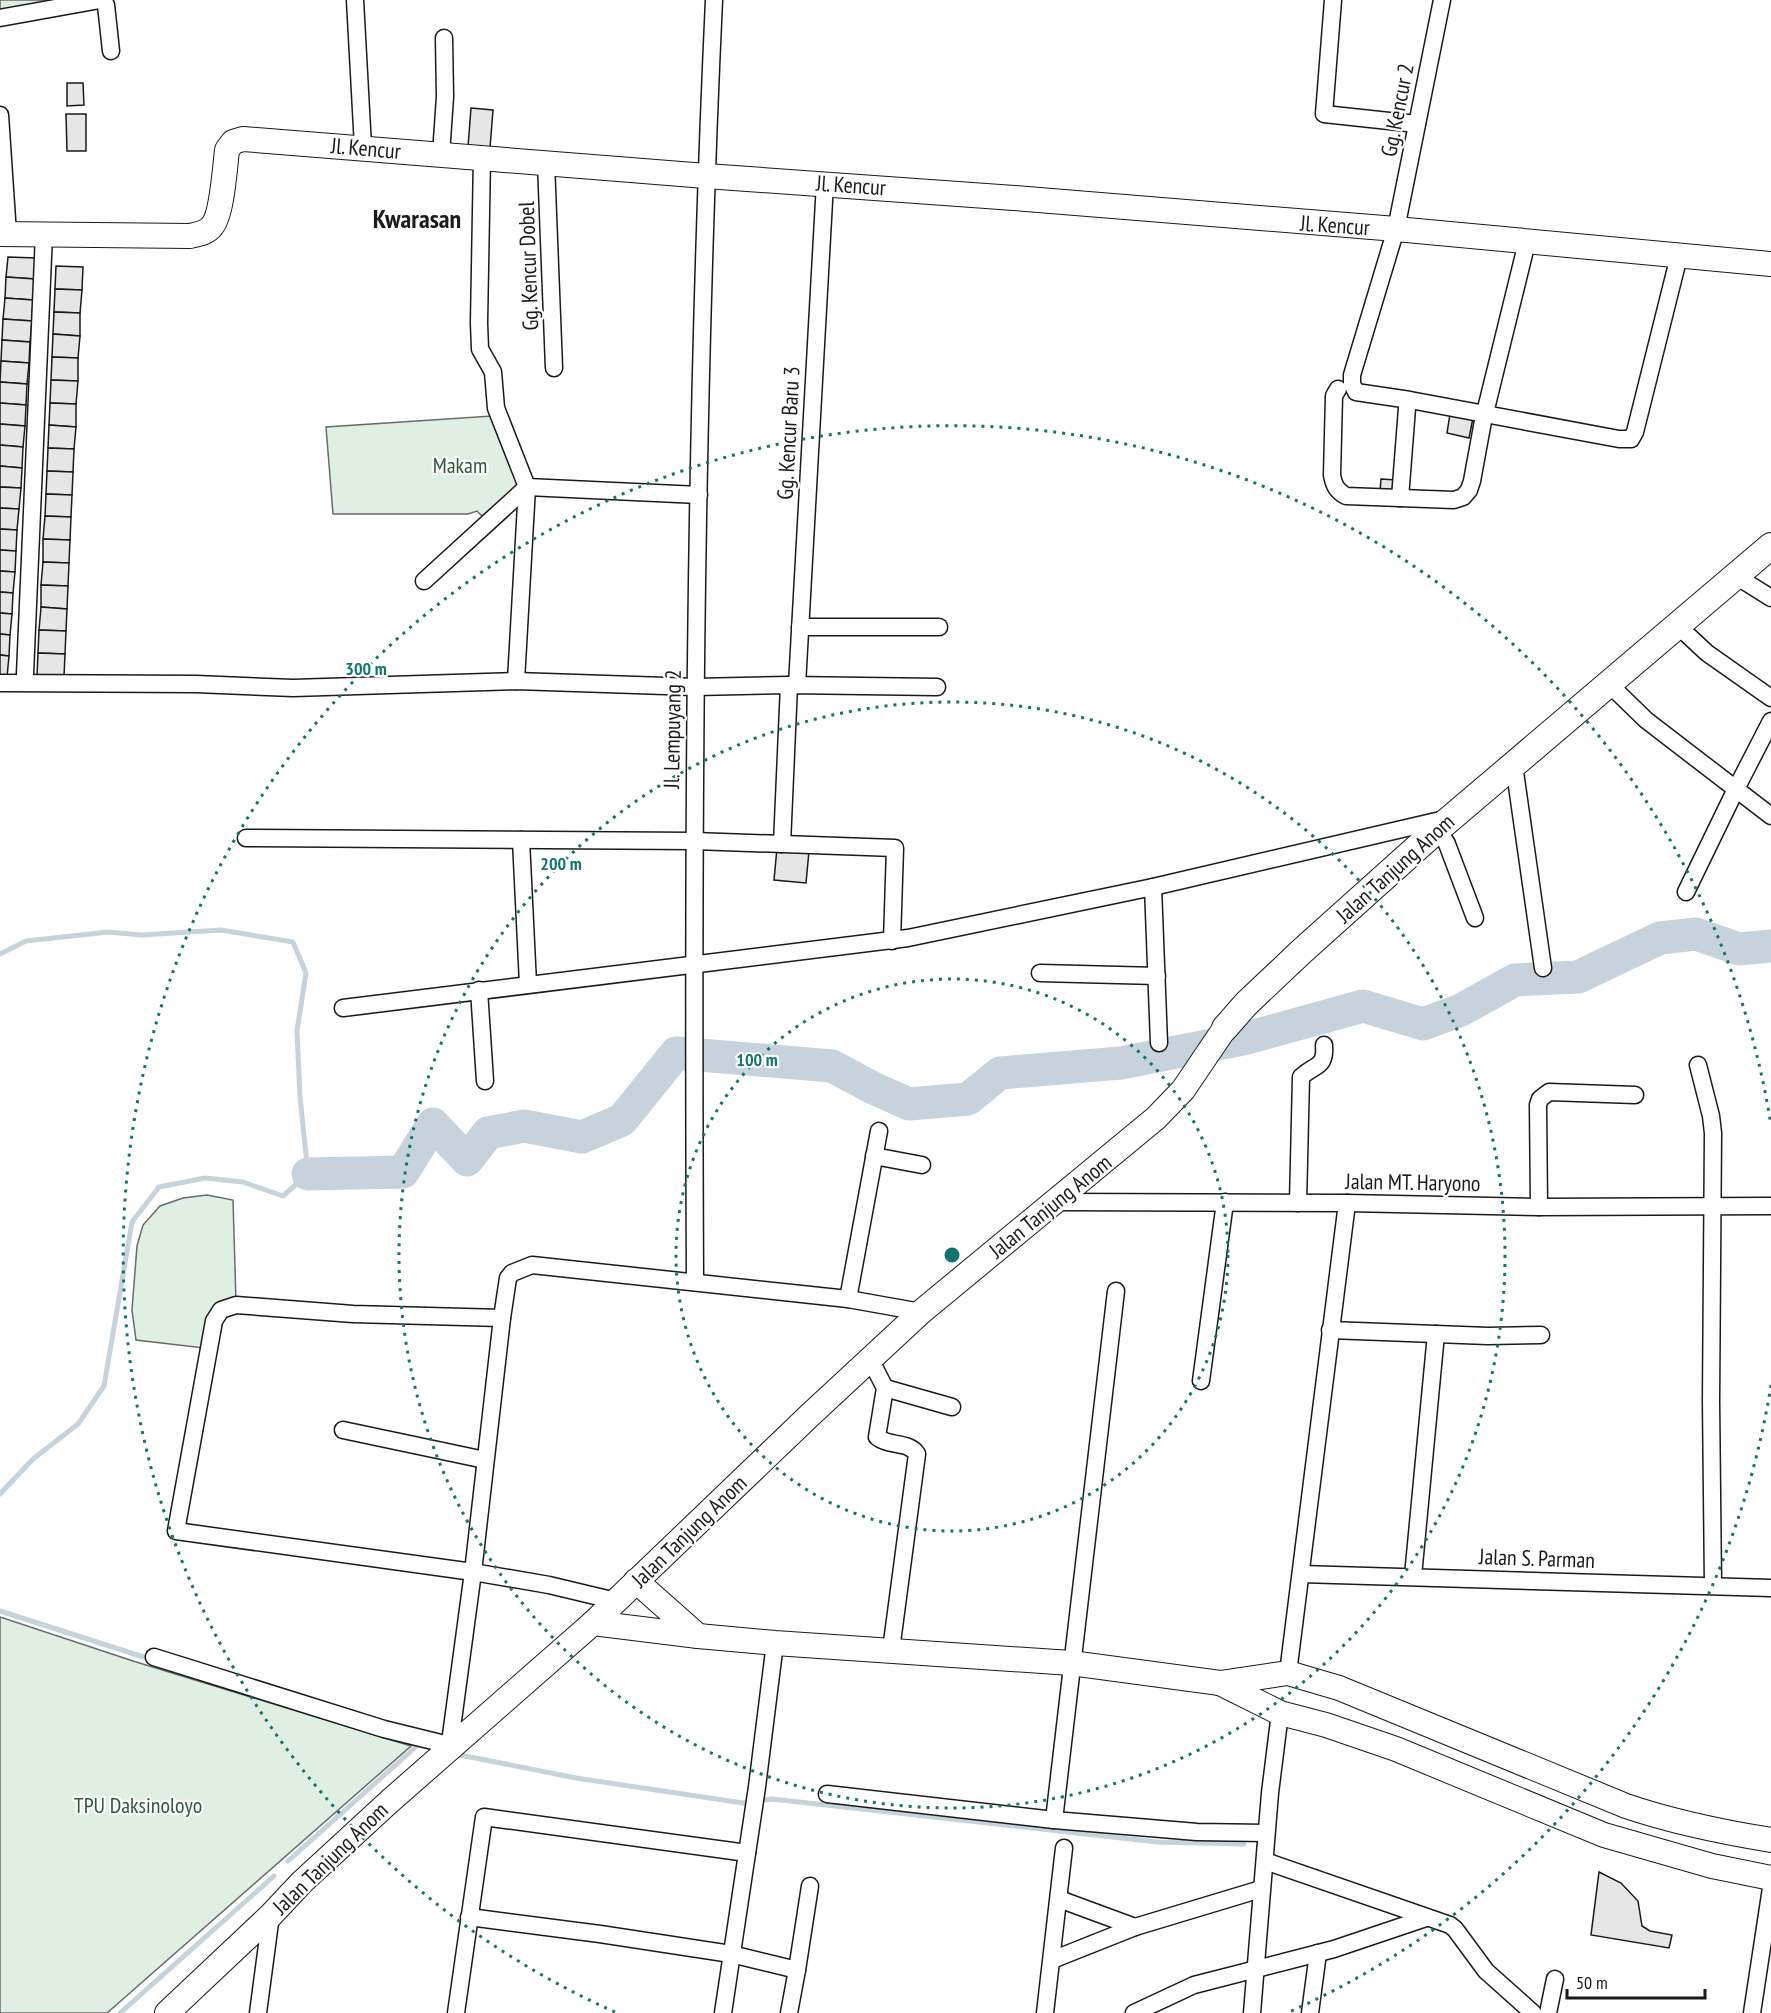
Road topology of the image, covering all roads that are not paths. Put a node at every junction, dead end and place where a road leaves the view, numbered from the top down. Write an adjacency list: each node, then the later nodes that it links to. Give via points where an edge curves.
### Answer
1 (102, 0): 6 (street); 8 (street, via 106,5)
2 (355, 0): 11 (street)
3 (714, 0): 15 (street, Jl. Lempuyang 2)
4 (1333, 0): 10 (street, via 1323,114)
5 (1442, 0): 10 (street, Gg. Kencur 2)
6 (0, 18)
7 (446, 38): 12 (street)
8 (111, 51)
9 (0, 115): 18 (street)
10 (1417, 124): 17 (street, Gg. Kencur 2)
11 (363, 147): 12 (street, Jl. Kencur); 19 (street, Jl. Kencur, via 237,139 227,150 216,220 205,232 190,236)
12 (441, 154): 13 (street, Jl. Kencur)
13 (482, 158): 14 (street, Jl. Kencur); 27 (street, via 480,349 493,372 496,408)
14 (546, 163): 15 (street, Jl. Kencur); 23 (street, Gg. Kencur Dobel)
15 (706, 176): 16 (street, Jl. Kencur); 28 (street, Jl. Lempuyang 2)
16 (825, 183): 17 (street, Jl. Kencur); 35 (street, Gg. Kencur Baru 3)
17 (1396, 230): 20 (street, Jl. Kencur); 26 (street, Gg. Kencur 2, via 1352,375 1353,388 1356,392)
18 (4, 234): 19 (street, Jl. Kencur)
19 (44, 234): 37 (street)
20 (1527, 242): 21 (street, Jl. Kencur); 26 (street)
21 (1679, 256): 22 (street, Jl. Kencur); 26 (street, via 1635,432 1630,439)
22 (1771, 264)
23 (554, 368)
24 (1338, 389): 29 (street, via 1334,396 1333,484 1346,496)
25 (1407, 408): 29 (street)
26 (1485, 415): 29 (street, via 1472,481 1463,497)
27 (527, 487): 28 (street); 32 (street); 38 (street)
28 (699, 495): 42 (street, Jl. Lempuyang 2)
29 (1400, 498)
30 (1771, 546): 31 (main road, Jalan Tanjung Anom)
31 (1736, 576): 33 (street); 34 (main road, Jalan Tanjung Anom)
32 (424, 581)
33 (1771, 598)
34 (1678, 626): 40 (main road, Jalan Tanjung Anom); 44 (street, via 1707,653)
35 (800, 627): 36 (street); 41 (street, Gg. Kencur Baru 3)
36 (939, 627)
37 (25, 674)
38 (516, 681): 39 (street, via 285,687); 42 (street)
39 (0, 683)
40 (1609, 684): 46 (main road, Jalan Tanjung Anom); 47 (street, via 1646,720)
41 (793, 685): 42 (street); 43 (street); 53 (street, Gg. Kencur Baru 3)
42 (695, 687): 52 (street, Jl. Lempuyang 2)
43 (937, 687)
44 (1771, 698)
45 (1771, 721): 47 (street)
46 (1514, 765): 49 (main road, Jalan Tanjung Anom); 59 (street)
47 (1736, 789): 48 (street); 55 (street)
48 (1771, 816)
49 (1445, 824): 54 (street); 56 (street); 65 (main road, Jalan Tanjung Anom, via 1302,951)
50 (246, 838): 51 (street)
51 (521, 840): 52 (street); 62 (street)
52 (694, 841): 53 (street); 58 (street, Jl. Lempuyang 2)
53 (782, 844): 57 (street, via 895,849)
54 (1153, 886): 57 (street); 61 (street)
55 (1686, 892)
56 (1475, 918)
57 (892, 941): 58 (street)
58 (694, 965): 62 (street); 81 (street, Jl. Lempuyang 2)
59 (1543, 968)
60 (1040, 973): 61 (street)
61 (1158, 976): 66 (street)
62 (528, 984): 63 (street)
63 (479, 990): 64 (street); 69 (street)
64 (343, 1008)
65 (1225, 1028): 75 (street, Jalan Tanjung Anom, via 1183,1090 1156,1118)
66 (1159, 1043)
67 (1324, 1045): 76 (street, via 1323,1061 1301,1077)
68 (1698, 1065): 78 (street, via 1713,1133)
69 (485, 1081)
70 (1635, 1095): 80 (street, via 1550,1092 1540,1099)
71 (879, 1131): 72 (street)
72 (874, 1156): 73 (street); 83 (street)
73 (922, 1165)
74 (1225, 1202): 75 (street, Jalan MT. Haryono); 76 (street, Jalan MT. Haryono); 90 (street)
75 (1053, 1203): 84 (street, Jalan Tanjung Anom)
76 (1298, 1203): 77 (street, Jalan MT. Haryono)
77 (1347, 1203): 80 (street, Jalan MT. Haryono); 86 (street)
78 (1712, 1206): 79 (street, Jalan MT. Haryono); 80 (street, Jalan MT. Haryono); 99 (street)
79 (1771, 1206)
80 (1539, 1207)
81 (695, 1282): 83 (street); 85 (street, via 532,1265 508,1278)
82 (1116, 1291): 107 (street)
83 (848, 1299): 84 (street)
84 (921, 1312): 89 (street, Jalan Tanjung Anom)
85 (502, 1318): 94 (street); 95 (street, via 353,1314 236,1305 220,1310 214,1321 176,1531)
86 (1330, 1330): 87 (street); 96 (street)
87 (1436, 1334): 88 (street); 97 (street)
88 (1541, 1335)
89 (870, 1359): 91 (street); 98 (street, Jalan Tanjung Anom)
90 (1201, 1381)
91 (885, 1388): 92 (street); 105 (street, via 877,1437 888,1444 910,1447 917,1454)
92 (952, 1407)
93 (343, 1430): 94 (street)
94 (486, 1460): 95 (street)
95 (473, 1572): 101 (street); 111 (street)
96 (1301, 1575): 97 (street, Jalan S. Parman); 108 (street)
97 (1413, 1576): 99 (street, Jalan S. Parman)
98 (636, 1581): 101 (street, Jalan Tanjung Anom); 103 (street)
99 (1713, 1585): 100 (street, Jalan S. Parman)
100 (1771, 1588)
101 (616, 1601): 102 (street, Jalan Tanjung Anom)
102 (593, 1623): 103 (street); 111 (street, Jalan Tanjung Anom)
103 (698, 1636): 104 (street)
104 (775, 1643): 105 (street); 118 (street)
105 (891, 1650): 107 (street)
106 (154, 1657): 111 (street)
107 (1071, 1664): 109 (street); 113 (street)
108 (1288, 1673): 109 (street); 110 (street); 114 (street, via 1338,1688 1626,1806)
109 (1220, 1683): 110 (street)
110 (1280, 1713): 115 (street); 120 (street, via 1396,1749 1604,1835)
111 (449, 1748): 126 (street, Jalan Tanjung Anom)
112 (827, 1794): 113 (street)
113 (1054, 1820): 115 (street, via 1197,1832)
114 (1718, 1831): 116 (street); 120 (street)
115 (1266, 1833): 119 (street)
116 (1771, 1840)
117 (1064, 1848): 125 (street)
118 (747, 1853): 127 (street, via 484,1817); 131 (street)
119 (1265, 1861): 124 (street); 128 (street)
120 (1712, 1866): 121 (street)
121 (1771, 1878)
122 (810, 1886): 133 (street)
123 (1771, 1888): 147 (street)
124 (1261, 1889): 129 (street); 134 (street)
125 (1059, 1899): 129 (street); 132 (street)
126 (271, 1915): 136 (street, Jalan Tanjung Anom); 137 (street)
127 (469, 1917): 131 (street); 138 (street)
128 (1426, 1918): 130 (street); 145 (street, via 1455,1929 1486,1971)
129 (1135, 1927): 132 (street)
130 (1318, 1953): 134 (street); 144 (street)
131 (731, 1954): 133 (street); 139 (street)
132 (1052, 1960): 141 (street)
133 (797, 1970): 140 (street)
134 (1255, 1971): 142 (street, via 1194,1985); 143 (street)
135 (1555, 1979): 146 (street)
136 (167, 2013)
137 (258, 2013)
138 (456, 2013)
139 (723, 2013)
140 (789, 2013)
141 (1046, 2013)
142 (1134, 2013)
143 (1252, 2013)
144 (1310, 2013)
145 (1533, 2013)
146 (1548, 2013)
147 (1752, 2013)

